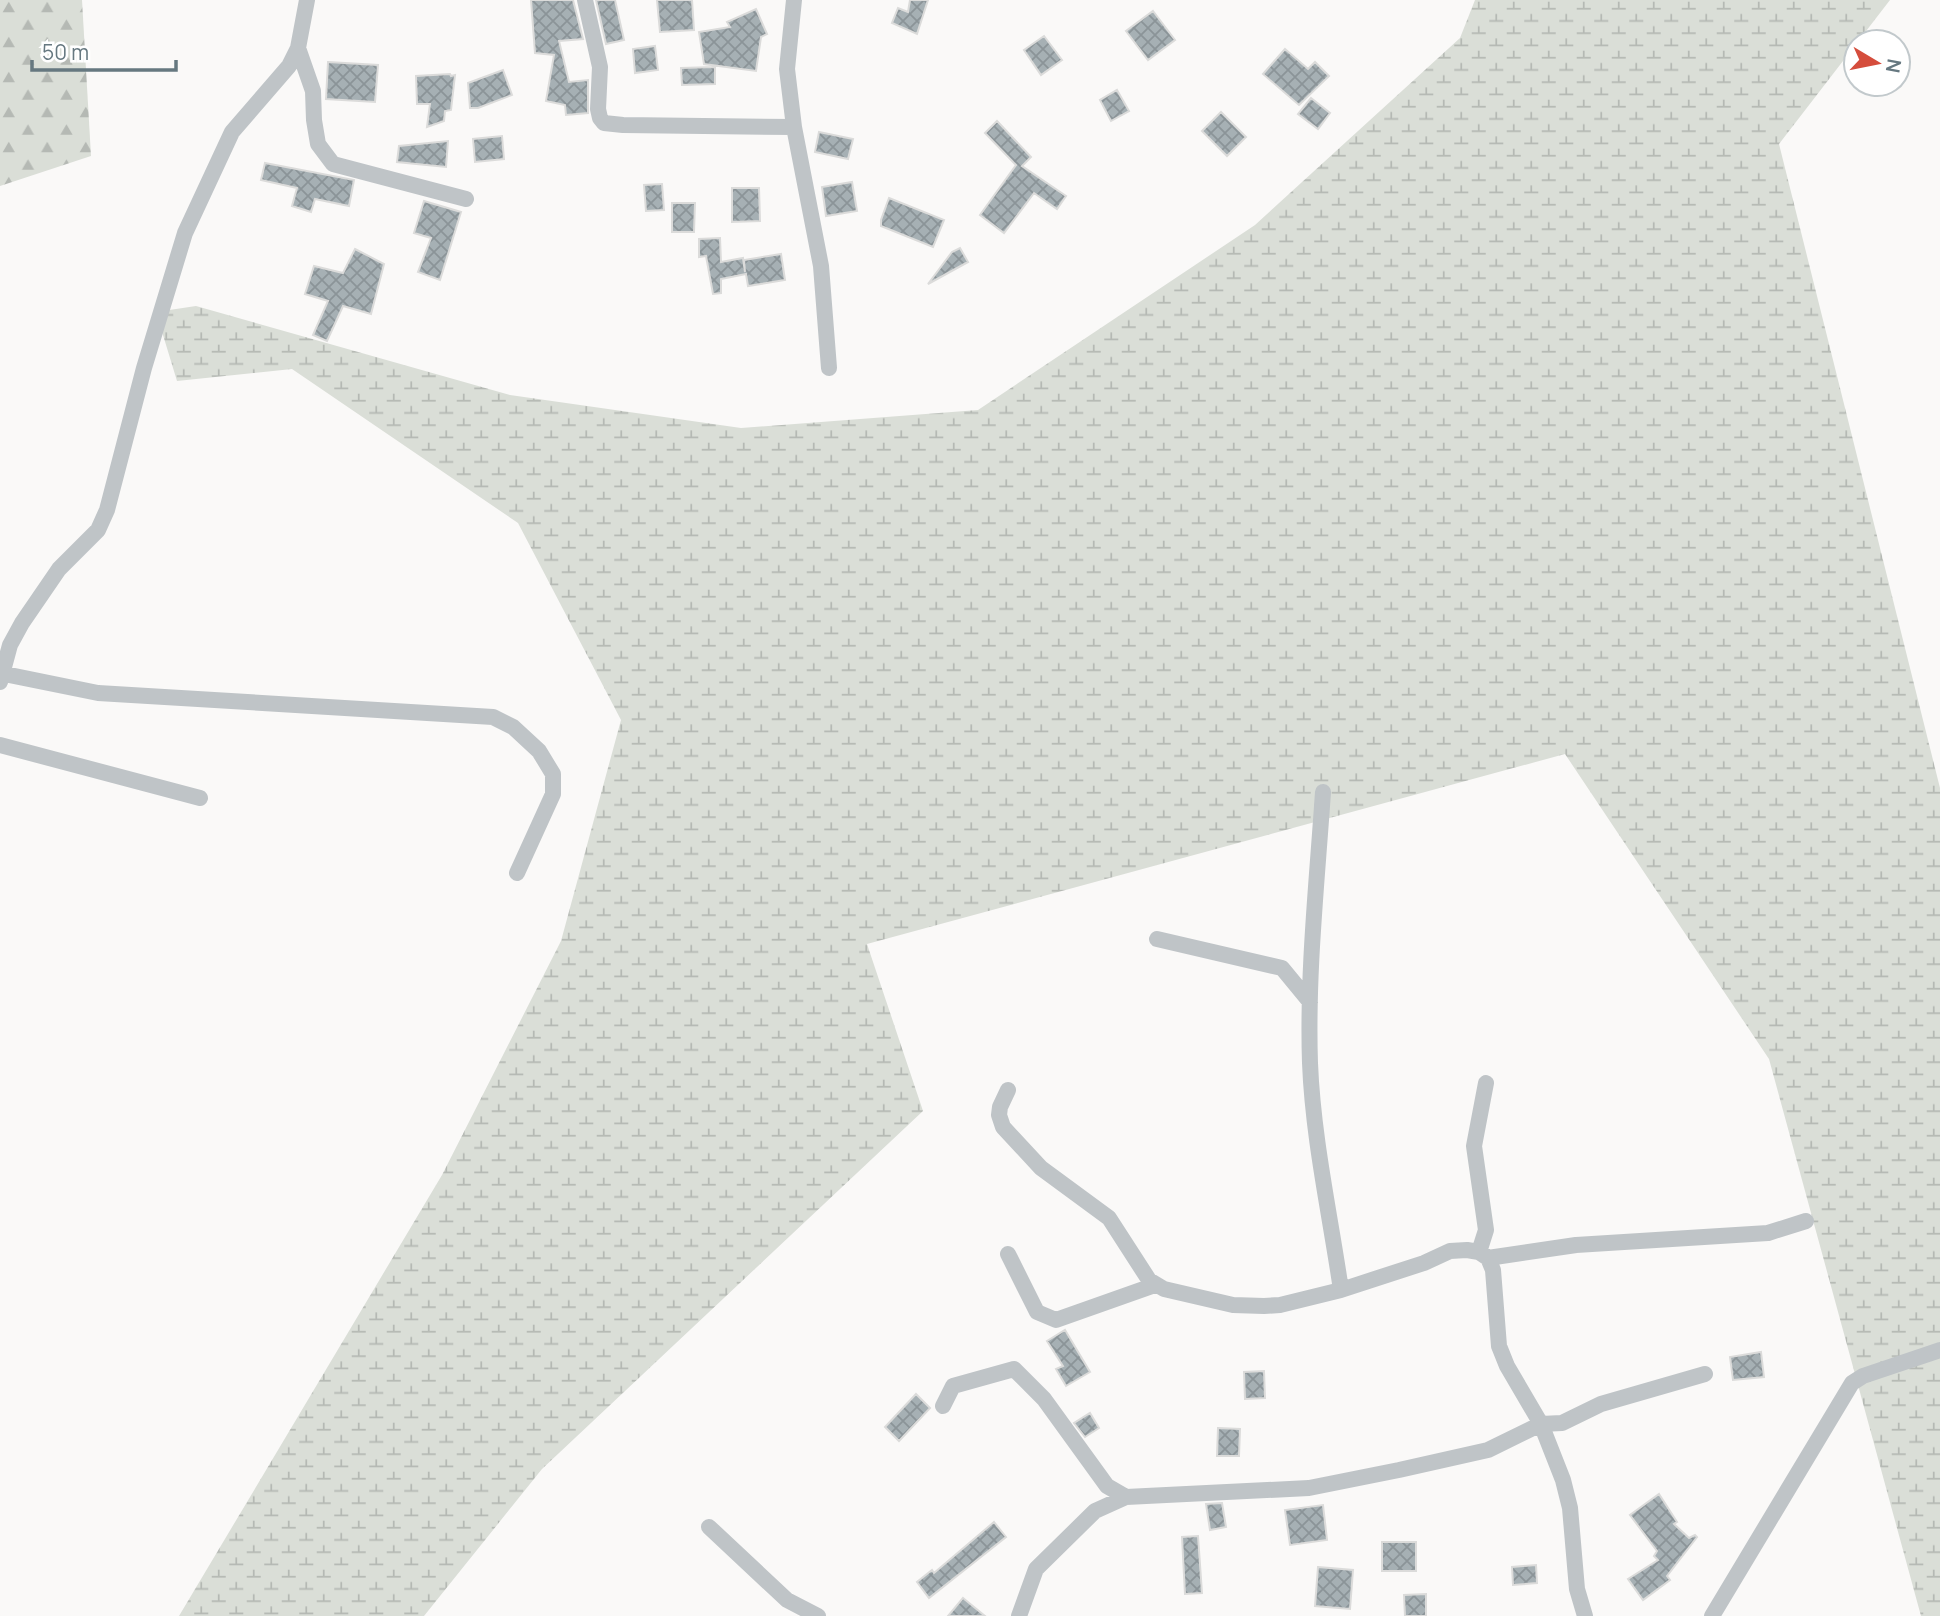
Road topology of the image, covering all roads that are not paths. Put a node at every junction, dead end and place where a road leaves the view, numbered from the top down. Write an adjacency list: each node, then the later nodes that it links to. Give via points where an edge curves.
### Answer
1 (307, 0): 4 (street)
2 (585, 0): 5 (street, via 600,67 598,109 604,122)
3 (794, 0): 5 (street, via 787,69)
4 (298, 48): 6 (street, via 313,91 318,144 333,164); 8 (street, via 289,66 232,132 185,233 98,530 59,569 22,623)
5 (794, 127): 7 (street, via 821,266)
6 (466, 199)
7 (829, 368)
8 (1, 676): 12 (street, via 98,692 493,717 513,727 540,751 553,774 553,794)
9 (0, 746): 11 (street)
10 (1323, 792): 14 (street)
11 (200, 798)
12 (517, 873)
13 (1157, 939): 14 (street, via 1282,968)
14 (1310, 1002): 21 (street, via 1315,1129)
15 (1486, 1083): 19 (street, via 1474,1146 1486,1230)
16 (1009, 1090): 20 (street, via 1000,1107 1003,1127 1041,1168 1114,1223)
17 (1806, 1222): 19 (street, via 1768,1233)
18 (1008, 1254): 20 (street, via 1037,1312 1056,1321)
19 (1484, 1255): 21 (street, via 1450,1251); 25 (street, via 1493,1270 1499,1346)
20 (1155, 1285): 21 (street, via 1233,1305 1264,1306)
21 (1341, 1290)
22 (1940, 1350): 31 (street, via 1852,1383)
23 (1705, 1374): 25 (street, via 1601,1404 1562,1423)
24 (943, 1406): 26 (street, via 953,1386 1014,1369 1044,1399 1107,1486)
25 (1541, 1423): 26 (street, via 1488,1450 1310,1489); 30 (street, via 1570,1508 1577,1589)
26 (1126, 1497): 29 (street, via 1095,1511 1036,1569)
27 (709, 1527): 28 (street, via 787,1600)
28 (818, 1616)
29 (1019, 1616)
30 (1585, 1616)
31 (1712, 1616)

